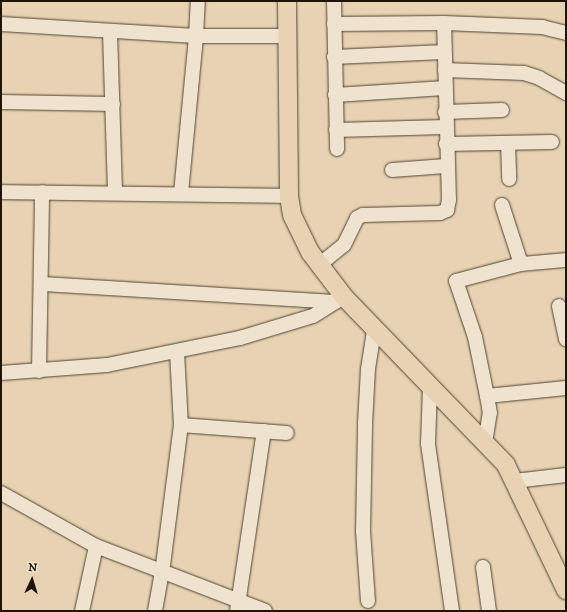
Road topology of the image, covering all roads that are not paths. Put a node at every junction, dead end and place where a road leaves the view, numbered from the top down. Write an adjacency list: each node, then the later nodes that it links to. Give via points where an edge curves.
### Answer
1 (198, 1): 9 (street)
2 (287, 1): 10 (main road)
3 (334, 1): 6 (street)
4 (444, 23): 6 (street); 8 (street, via 542,26); 11 (street)
5 (1, 24): 7 (street)
6 (334, 24): 12 (street)
7 (110, 32): 9 (street); 18 (street)
8 (566, 33)
9 (196, 36): 10 (street); 33 (street)
10 (289, 36): 34 (main road)
11 (444, 52): 12 (street); 13 (street)
12 (334, 57): 16 (street)
13 (445, 70): 14 (street); 15 (street, via 524,73)
14 (445, 88): 16 (street); 20 (street)
15 (566, 93)
16 (335, 95): 22 (street)
17 (1, 102): 18 (street)
18 (113, 104): 32 (street)
19 (502, 110): 20 (street)
20 (445, 112): 21 (street)
21 (445, 127): 22 (street); 25 (street)
22 (336, 130): 26 (street)
23 (552, 142): 24 (street)
24 (508, 143): 25 (street); 29 (street)
25 (446, 144): 27 (street)
26 (337, 149)
27 (446, 166): 28 (street); 38 (street, via 449,200 446,210 440,213 357,218 344,245)
28 (392, 170)
29 (509, 179)
30 (1, 192): 31 (street)
31 (42, 192): 32 (street); 39 (street)
32 (115, 193): 33 (street)
33 (181, 193): 34 (street)
34 (289, 196): 38 (main road, via 292,215)
35 (502, 205): 37 (street)
36 (566, 260): 37 (street)
37 (521, 264): 49 (street, via 456,281 475,337)
38 (319, 265): 40 (main road)
39 (42, 284): 40 (street); 45 (street)
40 (339, 299): 42 (main road); 44 (street, via 313,316 262,333)
41 (559, 306): 43 (street)
42 (374, 331): 47 (main road, via 399,352); 61 (street, via 368,368 365,432 363,532)
43 (566, 339)
44 (177, 352): 45 (street, via 107,365); 50 (street)
45 (39, 371): 46 (street)
46 (1, 373)
47 (430, 387): 53 (main road); 66 (street, via 428,444)
48 (566, 388): 49 (street)
49 (488, 396): 53 (street, via 490,413)
50 (181, 425): 51 (street); 59 (street)
51 (264, 431): 52 (street); 62 (street)
52 (287, 433)
53 (485, 443): 55 (main road, via 506,465)
54 (566, 475): 55 (street)
55 (516, 481): 60 (main road)
56 (1, 493): 57 (street)
57 (96, 546): 59 (street); 63 (street)
58 (483, 567): 67 (street)
59 (162, 573): 62 (street); 64 (street)
60 (566, 590)
61 (368, 601)
62 (238, 607): 65 (street)
63 (82, 611)
64 (155, 611)
65 (265, 611)
66 (452, 611)
67 (489, 611)

